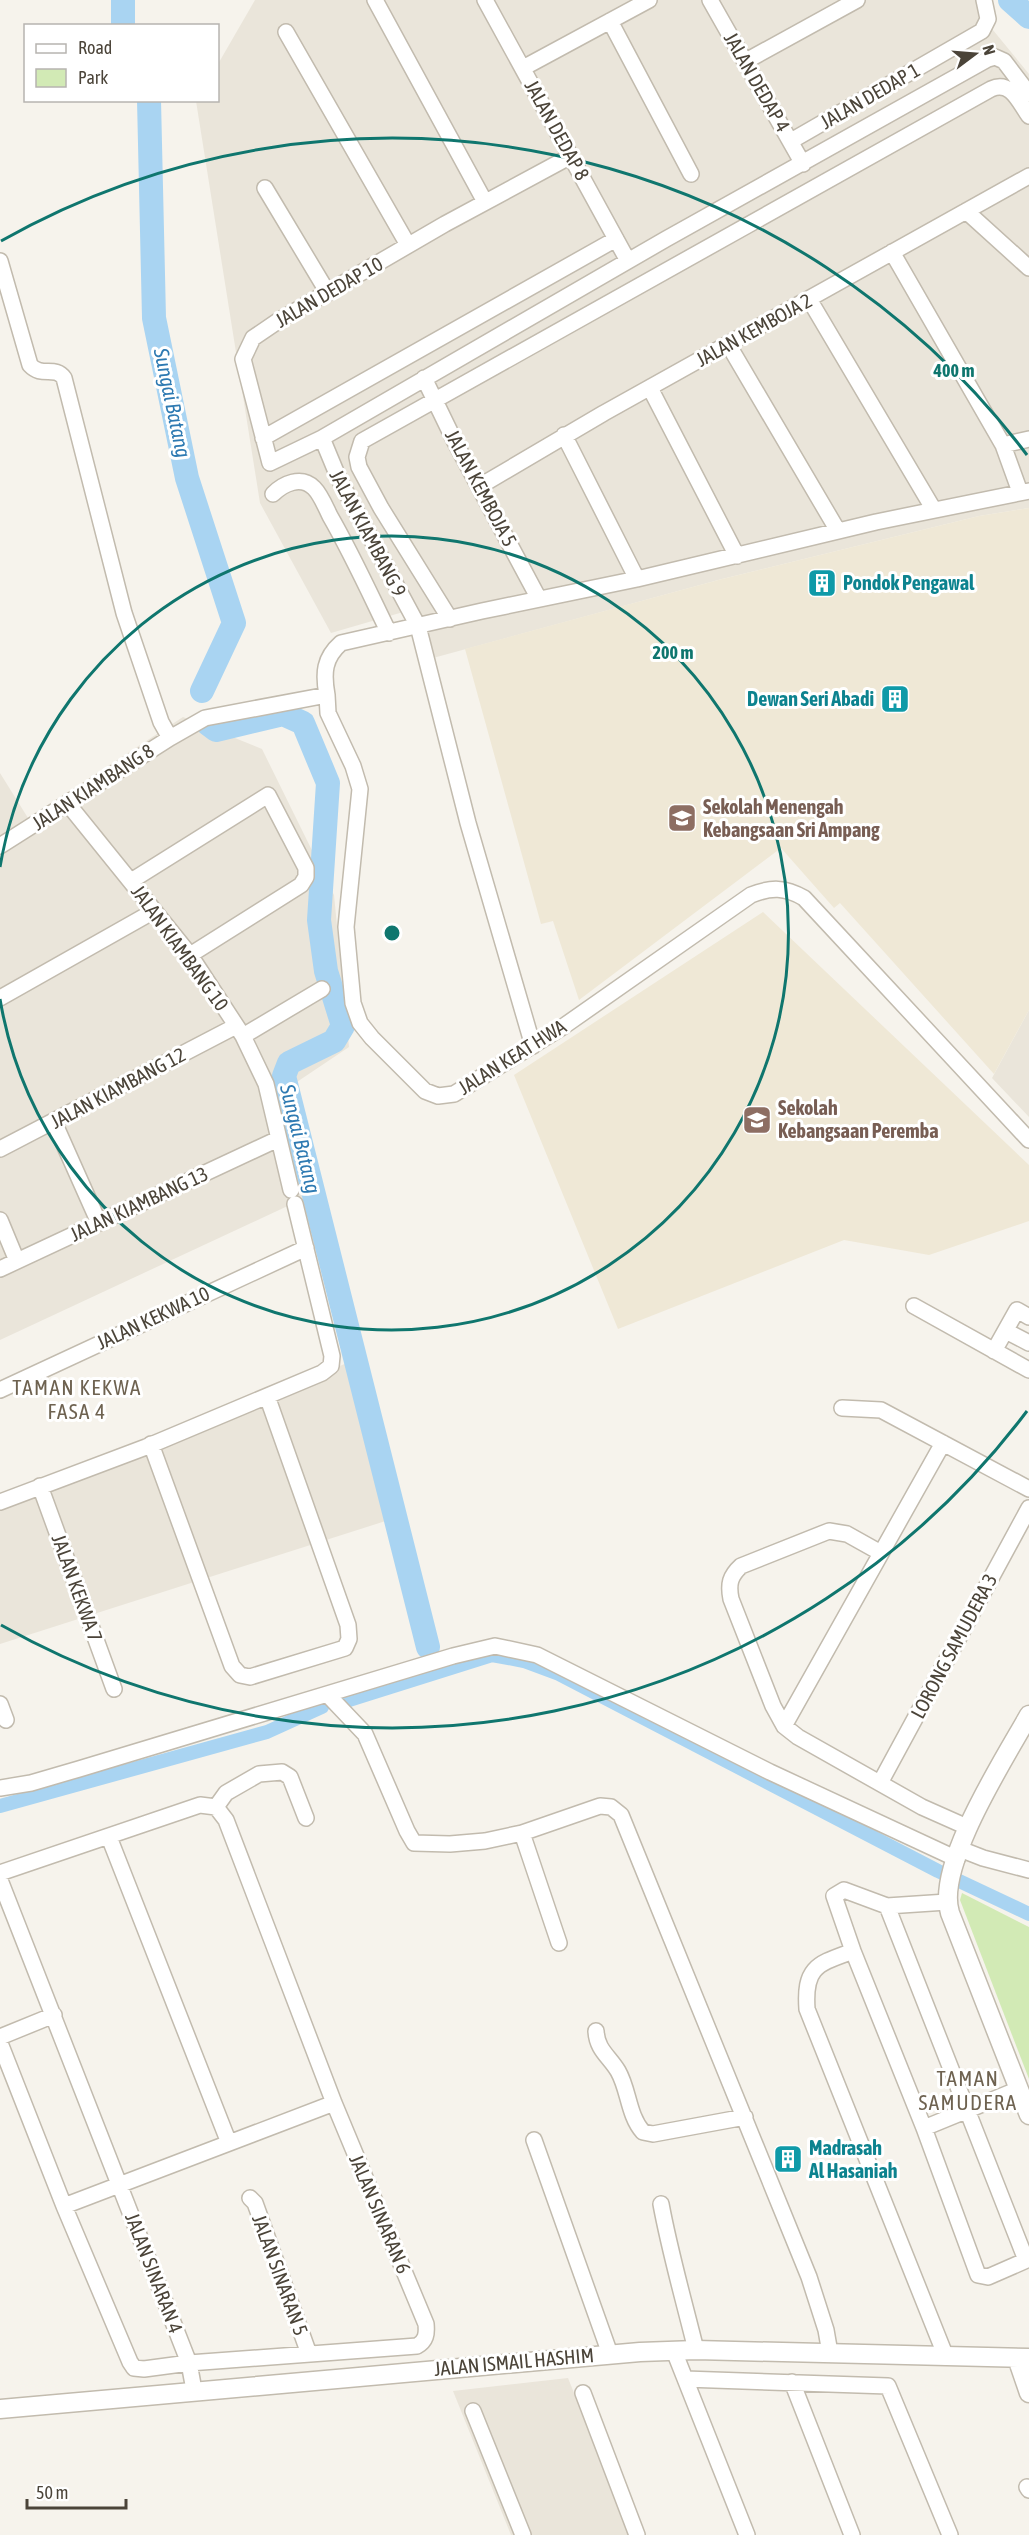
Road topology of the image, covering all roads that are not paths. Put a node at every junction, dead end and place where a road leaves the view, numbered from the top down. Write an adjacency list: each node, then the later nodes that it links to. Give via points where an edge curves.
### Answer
1 (375, 0): 21 (street)
2 (485, 0): 12 (street, JALAN DEDAP 8)
3 (649, 0): 9 (street)
4 (710, 0): 11 (street, JALAN DEDAP 4)
5 (824, 0): 8 (street)
6 (857, 0): 8 (street)
7 (984, 0): 15 (street, JALAN DEDAP 1, via 988,19 982,31)
8 (832, 14): 11 (street)
9 (610, 21): 12 (street); 18 (street)
10 (286, 32): 24 (street)
11 (746, 61): 15 (street, JALAN DEDAP 4)
12 (523, 68): 16 (street, JALAN DEDAP 8)
13 (1029, 94): 17 (street, via 1004,61 988,59)
14 (1029, 116): 34 (street, via 1011,89 991,89)
15 (791, 141): 17 (street, JALAN DEDAP 4)
16 (571, 156): 21 (street, JALAN DEDAP 10); 23 (street, JALAN DEDAP 8)
17 (803, 164): 27 (street)
18 (691, 174)
19 (1029, 176): 22 (street, JALAN KEMBOJA 2)
20 (266, 188): 29 (street)
21 (485, 202): 24 (street, JALAN DEDAP 10)
22 (966, 211): 25 (street, JALAN KEMBOJA 2); 28 (street)
23 (616, 238): 27 (street, JALAN DEDAP 8); 36 (street)
24 (408, 245): 29 (street, JALAN DEDAP 10)
25 (892, 252): 30 (street, JALAN KEMBOJA 2); 39 (street)
26 (0, 261): 56 (street, via 30,365 39,372 56,372 64,378 124,614 158,715)
27 (628, 261): 32 (street)
28 (1029, 268)
29 (328, 293): 36 (street, JALAN DEDAP 10, via 253,338 245,352 243,359)
30 (809, 299): 31 (street, JALAN KEMBOJA 2); 45 (street)
31 (728, 344): 33 (street, JALAN KEMBOJA 2); 46 (street)
32 (424, 378): 34 (street, JALAN KEMBOJA 5); 37 (street)
33 (651, 388): 35 (street, JALAN KEMBOJA 2); 49 (street)
34 (435, 401): 41 (street, JALAN KEMBOJA 5); 52 (street, via 362,441 357,457 381,508)
35 (564, 435): 41 (street, JALAN KEMBOJA 2); 50 (street)
36 (263, 438): 37 (street, JALAN DEDAP 10, via 270,463)
37 (322, 438): 40 (street, JALAN KIAMBANG 9)
38 (1029, 439): 39 (street)
39 (1004, 445): 43 (street)
40 (339, 479): 42 (street); 47 (street, JALAN KIAMBANG 9)
41 (480, 486): 51 (street, JALAN KEMBOJA 5)
42 (314, 488): 44 (street, via 291,483); 48 (street)
43 (1024, 491): 45 (street)
44 (273, 494)
45 (934, 510): 46 (street)
46 (838, 531): 49 (street)
47 (369, 536): 48 (street); 53 (street, JALAN KIAMBANG 9)
48 (347, 546): 54 (street)
49 (737, 555): 50 (street)
50 (637, 579): 51 (street)
51 (539, 599): 52 (street)
52 (450, 619): 53 (street)
53 (418, 626): 54 (street); 65 (street, JALAN KIAMBANG 9, via 468,823)
54 (389, 633): 55 (street, JALAN KEAT HWA, via 341,643 332,652 324,676)
55 (327, 695): 56 (street, JALAN KIAMBANG 8, via 205,718); 65 (street, JALAN KEAT HWA, via 328,713 360,789 346,927 353,1002 360,1023 425,1091 438,1096 454,1094)
56 (170, 738): 57 (street, JALAN KIAMBANG 8)
57 (68, 804): 58 (street, JALAN KIAMBANG 8); 59 (street, JALAN KIAMBANG 10)
58 (0, 846)
59 (131, 881): 60 (street, JALAN KIAMBANG 10); 61 (street, via 268,795 306,868 306,876 301,885)
60 (154, 910): 61 (street, JALAN KIAMBANG 10); 63 (street)
61 (190, 955): 64 (street, JALAN KIAMBANG 10)
62 (322, 989): 64 (street, JALAN KIAMBANG 12)
63 (0, 998)
64 (240, 1031): 66 (street, JALAN KIAMBANG 12); 67 (street, JALAN KIAMBANG 10, via 266,1084)
65 (533, 1046): 68 (street, JALAN KEAT HWA, via 752,895 780,888 804,898)
66 (54, 1122): 69 (street, JALAN KIAMBANG 12); 71 (street)
67 (278, 1139): 71 (street, JALAN KIAMBANG 13); 72 (street, JALAN KIAMBANG 10)
68 (1029, 1140)
69 (0, 1149)
70 (0, 1220): 73 (street)
71 (99, 1223): 73 (street, JALAN KIAMBANG 13)
72 (306, 1248): 81 (street, JALAN KEKWA 10); 82 (street, JALAN KIAMBANG 10, via 332,1356 331,1366)
73 (17, 1261): 74 (street, JALAN KIAMBANG 13)
74 (0, 1269)
75 (914, 1306): 79 (street)
76 (1029, 1317): 77 (street, via 1017,1311)
77 (1006, 1331): 78 (street); 79 (street)
78 (1029, 1343)
79 (994, 1351): 80 (street)
80 (1029, 1370)
81 (0, 1390)
82 (267, 1395): 85 (street); 85 (street, via 348,1624 345,1648 250,1677 240,1675 232,1666)
83 (842, 1408): 84 (street, via 881,1410)
84 (943, 1443): 87 (street); 90 (street)
85 (151, 1444): 86 (street)
86 (40, 1486): 88 (street); 91 (street, JALAN KEKWA 7)
87 (1029, 1489)
88 (0, 1502)
89 (1029, 1508): 97 (street, LORONG SAMUDERA 3)
90 (881, 1553): 96 (street); 96 (street, via 847,1534 829,1531 741,1566 733,1573 731,1599)
91 (114, 1689)
92 (328, 1695): 98 (street, via 40,1780); 102 (street, via 365,1734 414,1843 468,1843); 104 (street, via 478,1648 514,1648 537,1655 770,1772)
93 (0, 1704): 95 (street)
94 (1029, 1715): 101 (street)
95 (6, 1720)
96 (784, 1726): 97 (street)
97 (880, 1783): 101 (street)
98 (0, 1788)
99 (216, 1807): 100 (street, via 226,1793 259,1774 282,1772 290,1777); 103 (street, via 200,1805); 117 (street, JALAN SINARAN 6, via 225,1820)
100 (306, 1818)
101 (967, 1827): 104 (street)
102 (522, 1833): 110 (street); 120 (street, via 600,1806 611,1807 621,1815)
103 (109, 1837): 106 (street); 123 (street)
104 (957, 1859): 105 (street, via 983,1858); 108 (street)
105 (1029, 1870)
106 (0, 1873)
107 (0, 1880): 112 (street, JALAN SINARAN 4)
108 (947, 1895): 109 (street); 116 (street)
109 (887, 1906): 111 (street, via 844,1890 835,1894 834,1901); 118 (street)
110 (559, 1943)
111 (853, 1951): 121 (street); 134 (street, via 819,1964 811,1974 807,2009)
112 (54, 2015): 114 (street); 124 (street, JALAN SINARAN 4)
113 (596, 2031): 120 (street, via 600,2049 618,2072 643,2132 653,2134)
114 (0, 2037)
115 (0, 2043): 127 (street)
116 (1019, 2089): 118 (street); 119 (street)
117 (334, 2103): 123 (street); 131 (street, JALAN SINARAN 6, via 426,2324 426,2338 417,2346)
118 (967, 2109): 121 (street); 128 (street)
119 (1029, 2115)
120 (745, 2117): 133 (street, via 812,2286)
121 (924, 2128): 128 (street, via 978,2275 988,2277)
122 (534, 2140): 132 (street)
123 (229, 2143): 124 (street)
124 (119, 2184): 127 (street); 136 (street, JALAN SINARAN 4)
125 (250, 2198): 131 (street, JALAN SINARAN 5)
126 (661, 2204): 129 (street)
127 (64, 2206): 136 (street, via 129,2362 144,2370)
128 (1027, 2260)
129 (696, 2350): 130 (street, JALAN ISMAIL HASHIM); 133 (street, JALAN ISMAIL HASHIM)
130 (674, 2351): 132 (street, JALAN ISMAIL HASHIM); 137 (street)
131 (309, 2354): 136 (street)
132 (610, 2354): 139 (street, JALAN ISMAIL HASHIM)
133 (830, 2354): 134 (street, JALAN ISMAIL HASHIM)
134 (946, 2357): 135 (street, JALAN ISMAIL HASHIM)
135 (1023, 2358): 141 (street)
136 (189, 2363): 139 (street, JALAN SINARAN 4)
137 (685, 2379): 138 (street); 146 (street)
138 (792, 2382): 147 (street); 148 (street, via 888,2386)
139 (194, 2390): 142 (street, JALAN ISMAIL HASHIM)
140 (583, 2393): 145 (street)
141 (1029, 2393)
142 (0, 2409)
143 (473, 2411): 144 (street)
144 (523, 2535)
145 (637, 2535)
146 (747, 2535)
147 (852, 2535)
148 (950, 2535)

